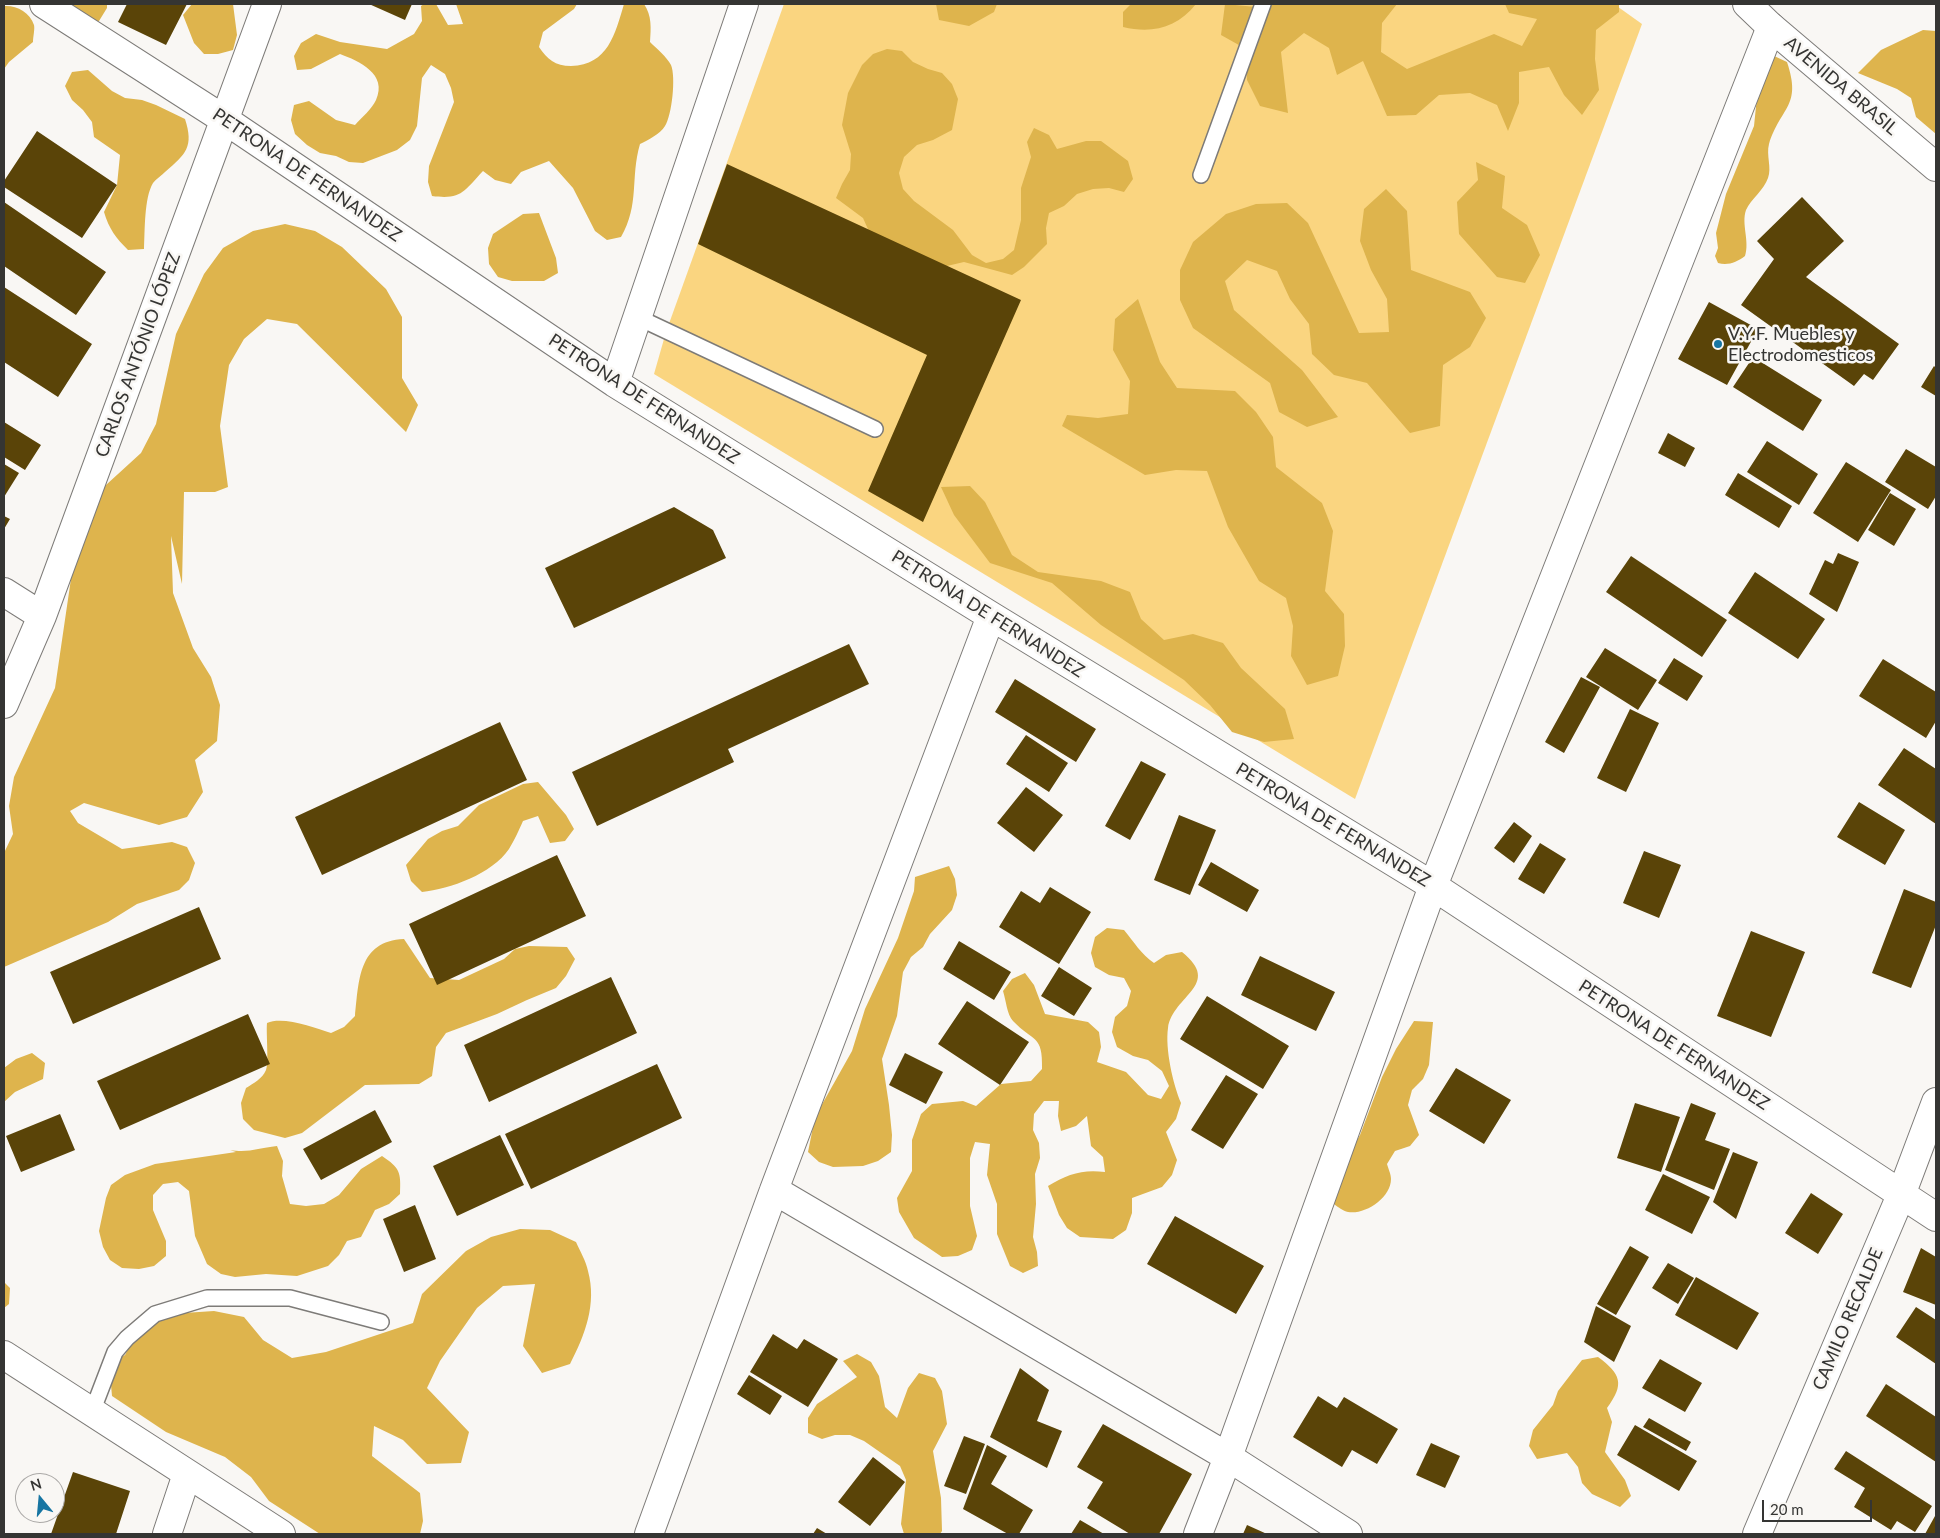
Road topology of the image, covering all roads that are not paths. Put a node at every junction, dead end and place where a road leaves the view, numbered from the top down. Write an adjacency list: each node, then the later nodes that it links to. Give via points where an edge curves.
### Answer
1 (44, 4): 6 (street, PETRONA DE FERNANDEZ)
2 (267, 4): 6 (street, CARLOS ANTÓNIO LÓPEZ)
3 (744, 4): 9 (street)
4 (1263, 4): 8 (lane)
5 (1760, 12): 7 (street, AVENIDA BRASIL); 16 (street)
6 (225, 120): 10 (street, PETRONA DE FERNANDEZ); 13 (street, CARLOS ANTÓNIO LÓPEZ)
7 (1936, 167)
8 (1202, 174)
9 (637, 317): 10 (street); 11 (lane)
10 (615, 383): 14 (street, PETRONA DE FERNANDEZ)
11 (875, 428)
12 (4, 592): 13 (street)
13 (42, 616): 15 (street, CARLOS ANTÓNIO LÓPEZ)
14 (991, 616): 16 (street, PETRONA DE FERNANDEZ); 18 (street)
15 (4, 704)
16 (1433, 886): 19 (street, PETRONA DE FERNANDEZ); 24 (street)
17 (1936, 1102): 19 (street, CAMILO RECALDE)
18 (774, 1190): 24 (street); 28 (street)
19 (1901, 1195): 20 (street, PETRONA DE FERNANDEZ); 31 (street, CAMILO RECALDE)
20 (1936, 1217)
21 (381, 1322): 23 (lane, via 290,1298 207,1298 155,1314 115,1352)
22 (4, 1355): 23 (street)
23 (92, 1412): 25 (street)
24 (1228, 1457): 29 (street); 30 (street)
25 (186, 1474): 26 (street); 27 (street)
26 (168, 1534)
27 (281, 1534)
28 (649, 1534)
29 (1198, 1534)
30 (1348, 1534)
31 (1757, 1534)

